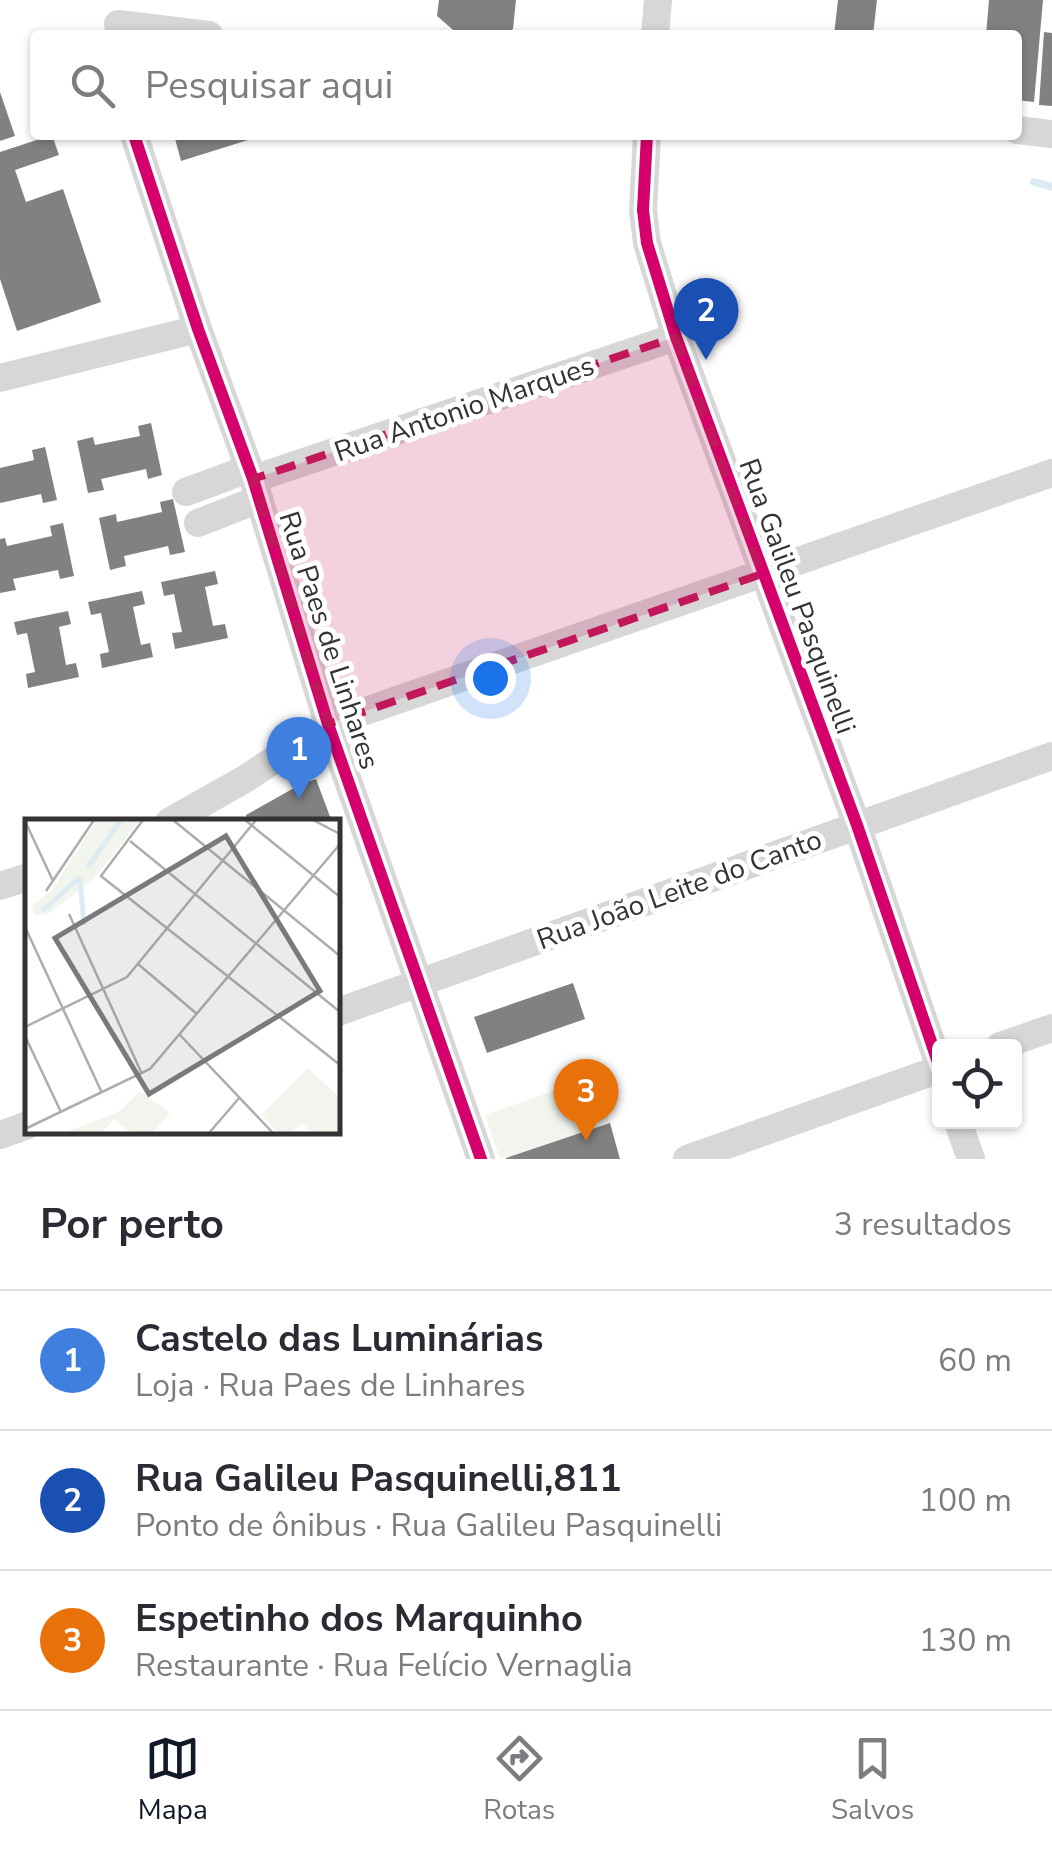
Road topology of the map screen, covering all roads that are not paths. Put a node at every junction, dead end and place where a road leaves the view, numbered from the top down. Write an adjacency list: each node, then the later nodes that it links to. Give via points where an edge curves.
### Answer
1 (658, 0): 4 (street)
2 (119, 20): 3 (street)
3 (179, 30)
4 (655, 30)
5 (1022, 131): 6 (street)
6 (1052, 134)
7 (136, 140): 9 (street, Rua Paes de Linhares)
8 (647, 140): 10 (street, Rua Galileu Pasquinelli, via 647,243)
9 (198, 330): 11 (street); 13 (street, Rua Paes de Linhares)
10 (676, 337): 13 (street, Rua Antonio Marques); 16 (street, Rua Galileu Pasquinelli)
11 (0, 378)
12 (1052, 474): 16 (street)
13 (253, 482): 14 (street, via 217,480); 15 (street, via 228,512); 17 (street, Rua Paes de Linhares)
14 (186, 492)
15 (198, 523)
16 (762, 574): 17 (street); 20 (street, Rua Galileu Pasquinelli)
17 (328, 724): 19 (street); 23 (street, Rua Paes de Linhares)
18 (1052, 756): 20 (street, Rua João Leite do Canto)
19 (174, 819)
20 (857, 826): 23 (street, Rua João Leite do Canto); 27 (street, Rua Galileu Pasquinelli)
21 (25, 878): 22 (street)
22 (0, 886)
23 (419, 982): 24 (street, Rua João Leite do Canto); 32 (street, Rua Paes de Linhares)
24 (340, 1011)
25 (1052, 1028): 26 (street)
26 (1020, 1039)
27 (932, 1045)
28 (932, 1071): 33 (street)
29 (25, 1126): 31 (street)
30 (960, 1129): 34 (street)
31 (0, 1135)
32 (482, 1159)
33 (687, 1159)
34 (971, 1159)

